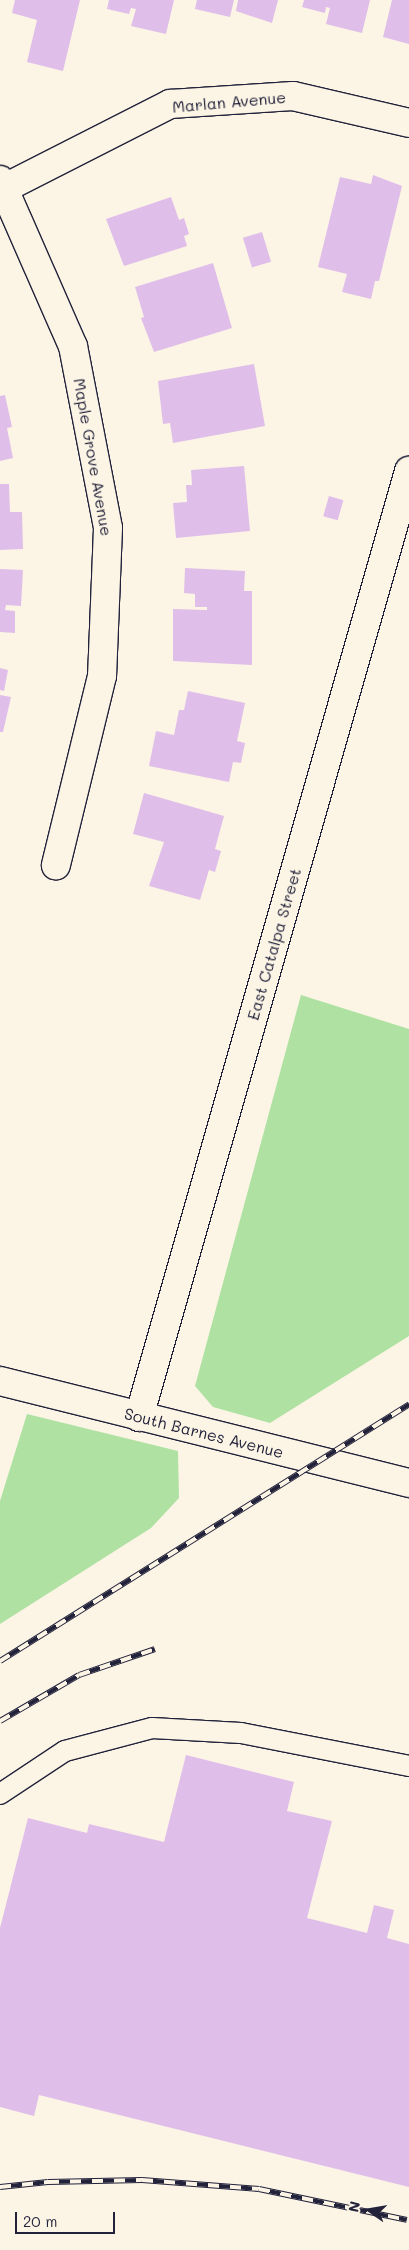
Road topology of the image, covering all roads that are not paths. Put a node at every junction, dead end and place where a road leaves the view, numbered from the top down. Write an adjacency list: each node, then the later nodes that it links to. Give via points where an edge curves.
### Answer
1 (409, 123): 2 (street, Marlan Avenue, via 293,96 170,104)
2 (2, 184): 4 (street, Maple Grove Avenue, via 73,346 108,528 102,676)
3 (409, 471): 6 (street, East Catalpa Street)
4 (56, 865)
5 (0, 1381): 6 (street, South Barnes Avenue)
6 (139, 1417): 7 (street, South Barnes Avenue)
7 (409, 1483)
8 (409, 1766): 9 (lane, via 241,1733 152,1728 65,1751)
9 (0, 1794)

